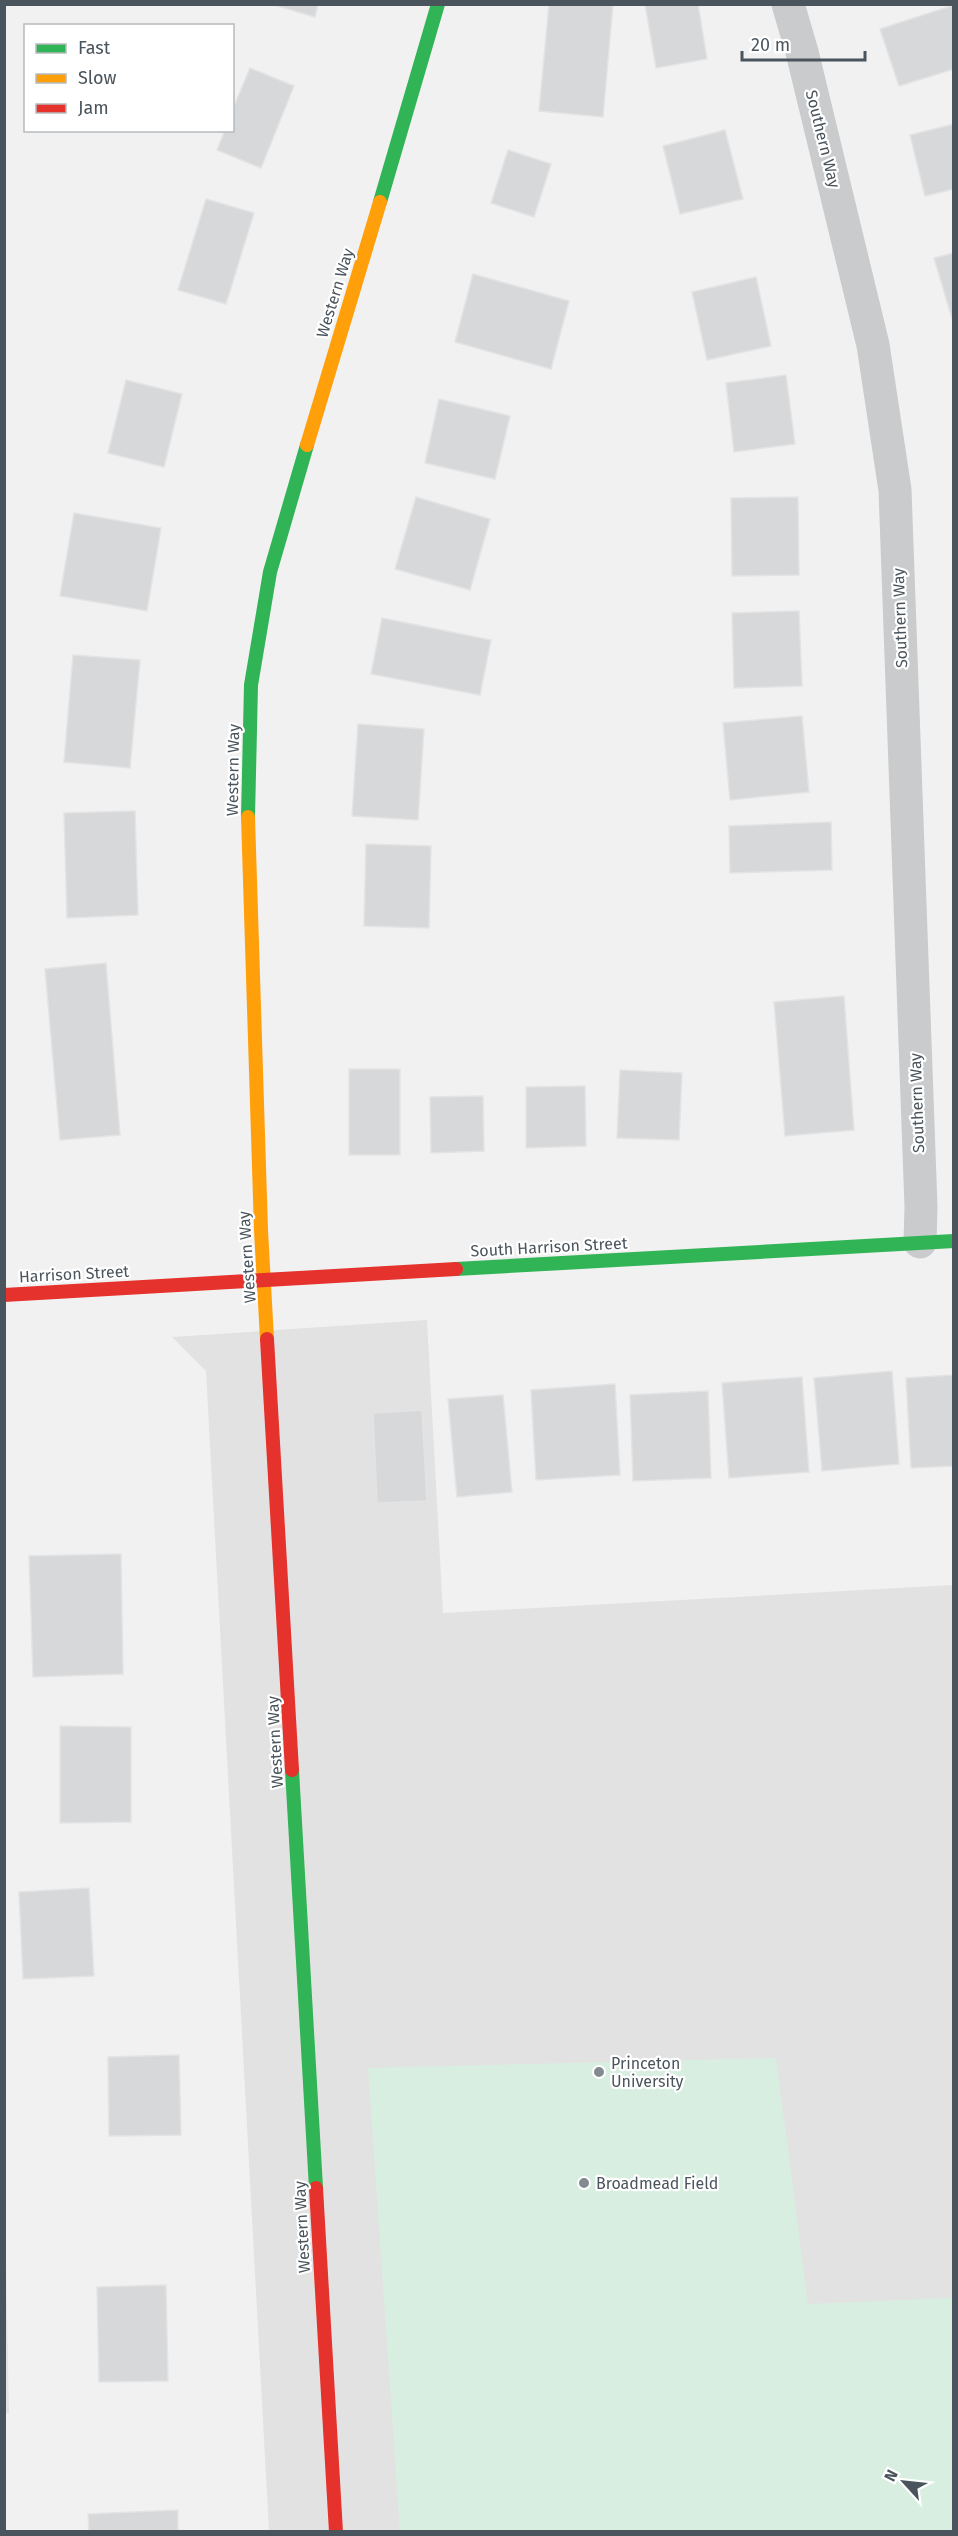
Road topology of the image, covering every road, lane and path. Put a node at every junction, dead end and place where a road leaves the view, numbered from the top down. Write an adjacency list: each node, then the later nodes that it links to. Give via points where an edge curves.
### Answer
1 (438, 4): 5 (street, Western Way, via 270,572 250,685 249,874)
2 (788, 4): 4 (street, Southern Way, via 873,345 895,490)
3 (954, 1240): 4 (street, South Harrison Street)
4 (920, 1242): 5 (street, South Harrison Street)
5 (264, 1280): 6 (street, South Harrison Street); 8 (street, Western Way)
6 (146, 1286): 7 (street, Harrison Street)
7 (4, 1294)
8 (336, 2532)

